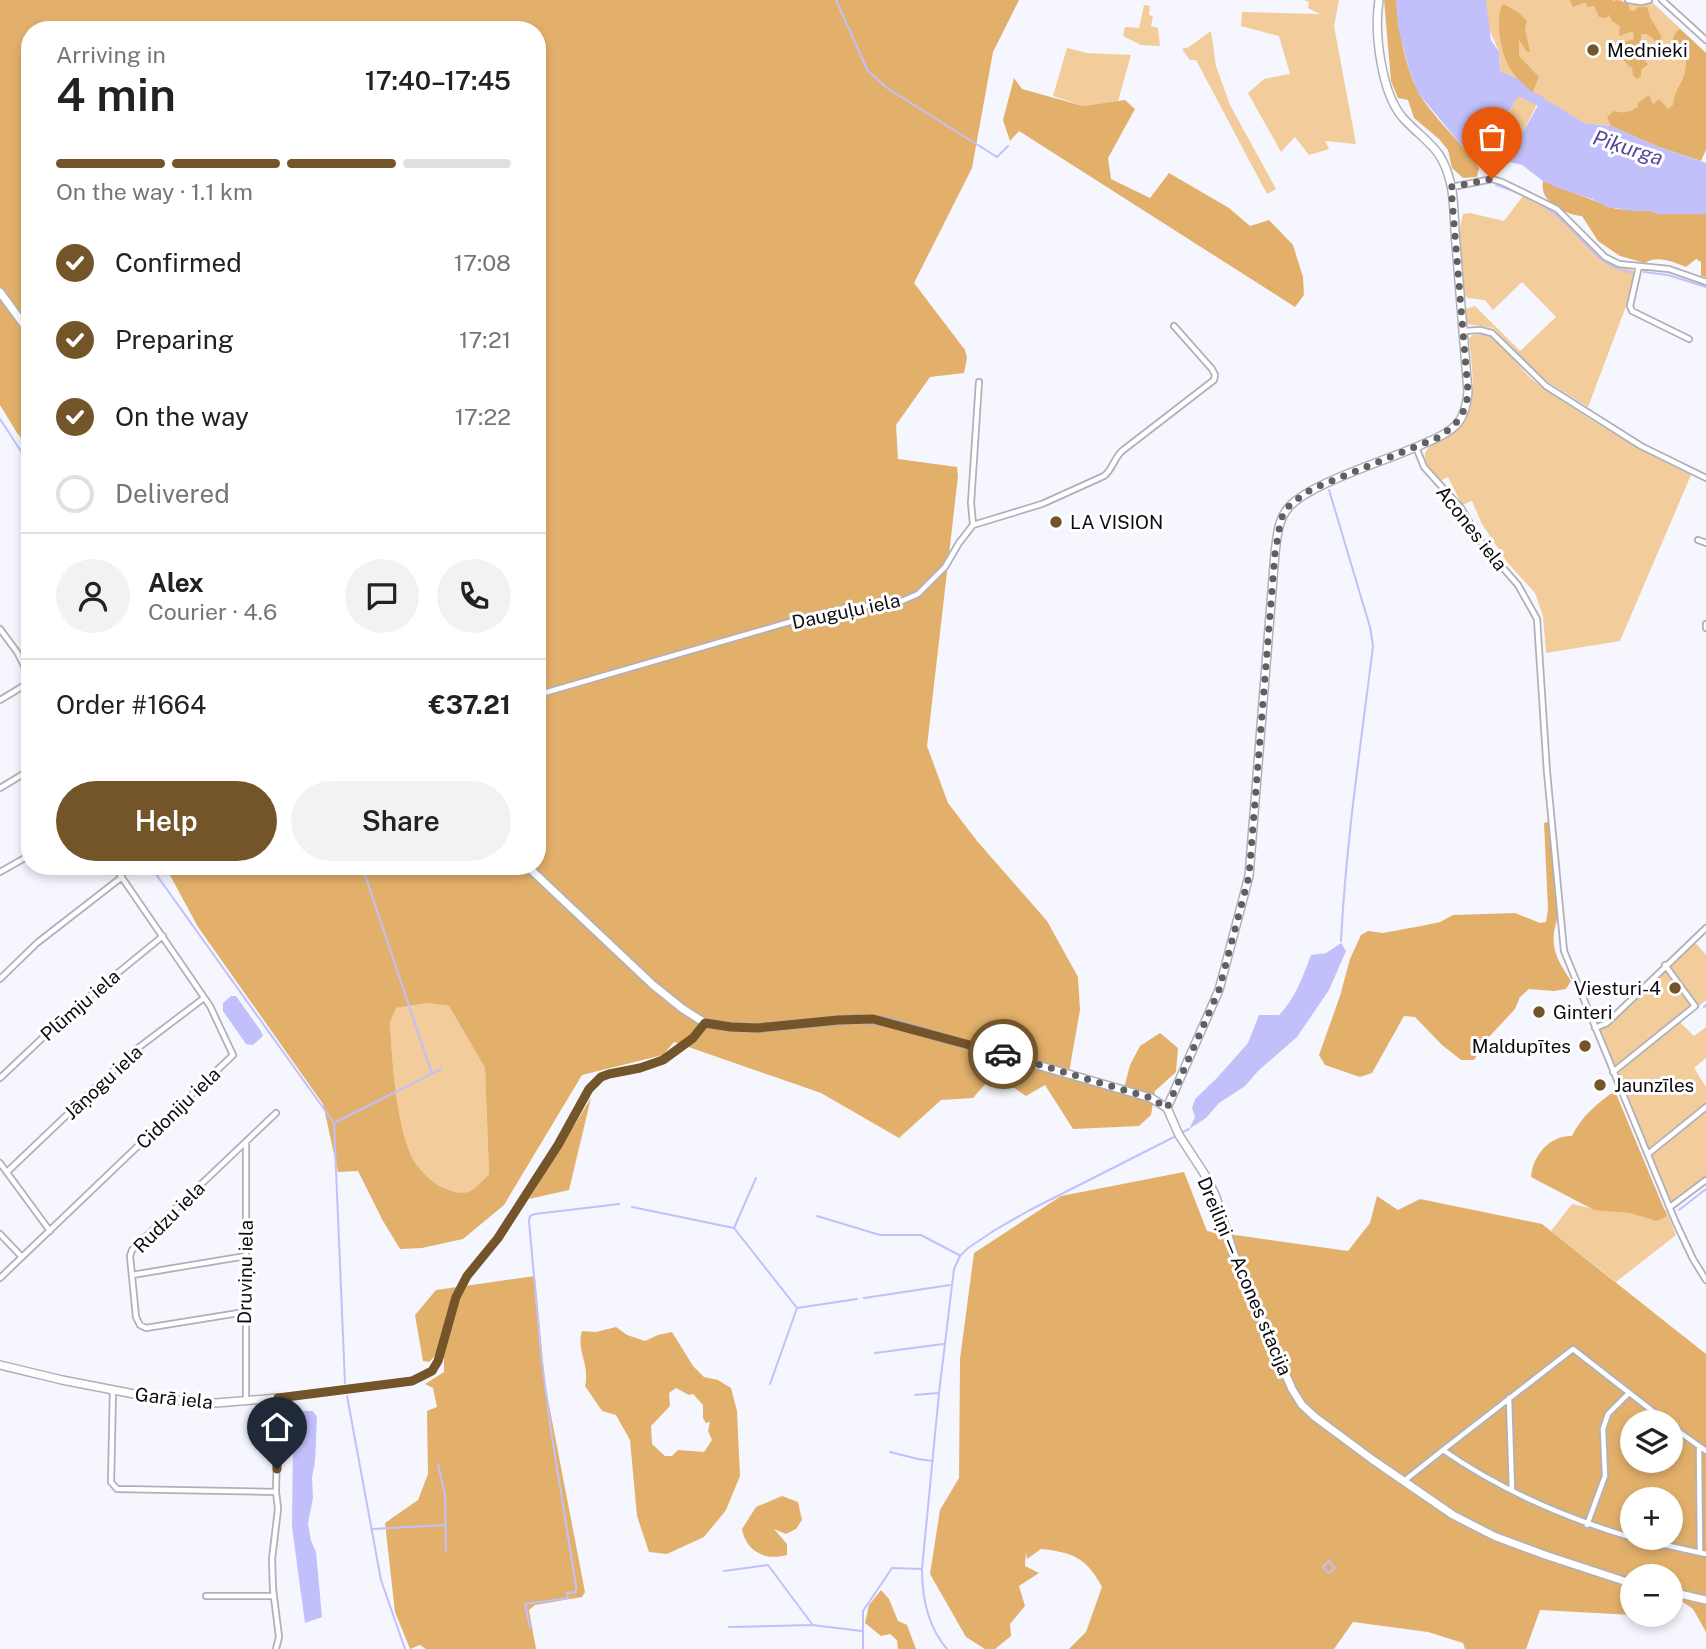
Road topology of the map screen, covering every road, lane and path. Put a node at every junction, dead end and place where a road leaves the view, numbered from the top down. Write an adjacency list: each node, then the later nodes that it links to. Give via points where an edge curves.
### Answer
1 (1380, 0): 6 (street, via 1377,22 1390,94 1402,117 1438,151)
2 (1628, 0): 3 (street)
3 (1648, 0)
4 (1662, 0): 5 (street)
5 (1706, 40)
6 (1451, 187): 7 (street, via 1492,179 1502,182 1557,209 1605,257); 12 (street)
7 (1639, 266): 8 (street, via 1669,269); 13 (street, via 1632,311)
8 (1706, 282)
9 (0, 292): 10 (street)
10 (21, 321)
11 (1174, 326): 17 (street, via 1212,369 1214,380 1117,455 1112,470 1091,483)
12 (1463, 331): 15 (street, via 1467,405 1450,430); 16 (street, via 1492,333 1546,386 1641,446)
13 (1689, 339)
14 (979, 382): 17 (street)
15 (1416, 447): 37 (street, Acones iela, via 1424,467 1452,496 1483,545 1518,585 1537,619 1561,934); 41 (street, via 1312,489 1288,507 1281,519 1249,876 1219,990)
16 (1706, 478)
17 (973, 525): 23 (street, Dauguļu iela, via 951,560 918,594 902,601 850,608 768,629)
18 (1698, 540): 19 (street)
19 (1706, 543)
20 (0, 629): 21 (street)
21 (21, 659)
22 (21, 685): 24 (street)
23 (546, 692)
24 (0, 700)
25 (21, 775): 26 (street)
26 (0, 788)
27 (21, 860): 28 (street)
28 (0, 872)
29 (537, 875): 36 (street, via 653,985)
30 (122, 877): 32 (street, Cidoniju iela); 34 (street, via 37,943)
31 (1706, 928): 33 (street)
32 (163, 936): 35 (street, Cidoniju iela); 39 (street, Plūmju iela, via 71,1011)
33 (1665, 965): 37 (street, via 1607,1023); 38 (street, via 1695,1006)
34 (0, 979)
35 (204, 998): 46 (street, Jāņogu iela, via 134,1051); 49 (street, Cidoniju iela, via 233,1055)
36 (705, 1023): 41 (street, via 758,1028 845,1019 885,1021 1151,1098); 61 (street, Garā iela, via 663,1060 601,1077 589,1089 498,1238 467,1276 432,1371 412,1381)
37 (1595, 1028): 38 (street, Acones iela)
38 (1613, 1072): 44 (street, Acones iela)
39 (0, 1078)
40 (1706, 1107): 44 (street)
41 (1167, 1108): 68 (street, Dreiliņi — Acones stacija, via 1216,1197 1234,1255 1302,1405)
42 (276, 1113): 43 (street, Rudzu iela)
43 (246, 1142): 51 (street, Druviņu iela); 53 (street, Rudzu iela, via 132,1250)
44 (1648, 1154): 48 (street, Acones iela)
45 (0, 1163): 46 (street)
46 (7, 1172): 49 (street)
47 (1706, 1180): 48 (street)
48 (1670, 1207): 55 (street, Acones iela)
49 (50, 1231): 52 (street, Cidoniju iela)
50 (0, 1234): 52 (street)
51 (246, 1256): 53 (street); 56 (street, Druviņu iela)
52 (22, 1257): 54 (street, Cidoniju iela)
53 (132, 1275): 56 (street, Rudzu iela, via 136,1317 146,1328)
54 (0, 1278)
55 (1706, 1280)
56 (245, 1312): 62 (street, Druviņu iela)
57 (0, 1365): 58 (street, Garā iela)
58 (113, 1390): 62 (street, Garā iela, via 189,1402); 70 (street, via 111,1482 117,1489)
59 (1629, 1393): 60 (street, via 1573,1349); 63 (street); 71 (street, via 1608,1413 1603,1429 1605,1476)
60 (1509, 1397): 66 (street); 69 (street)
61 (278, 1398): 62 (street, Garā iela); 70 (street)
62 (246, 1402)
63 (1651, 1410)
64 (1683, 1435): 65 (street)
65 (1699, 1448): 67 (street); 74 (street)
66 (1443, 1450): 68 (street); 69 (street)
67 (1706, 1451)
68 (1404, 1481): 76 (street, Dreiliņi — Acones stacija, via 1494,1536)
69 (1512, 1491): 71 (street)
70 (276, 1492): 79 (street)
71 (1587, 1525): 72 (street)
72 (1620, 1534)
73 (1683, 1548): 74 (street)
74 (1700, 1552): 75 (street)
75 (1706, 1554)
76 (1620, 1580)
77 (1683, 1595): 80 (street)
78 (206, 1596): 79 (street)
79 (274, 1596): 81 (street)
80 (1706, 1601)
81 (276, 1649)

